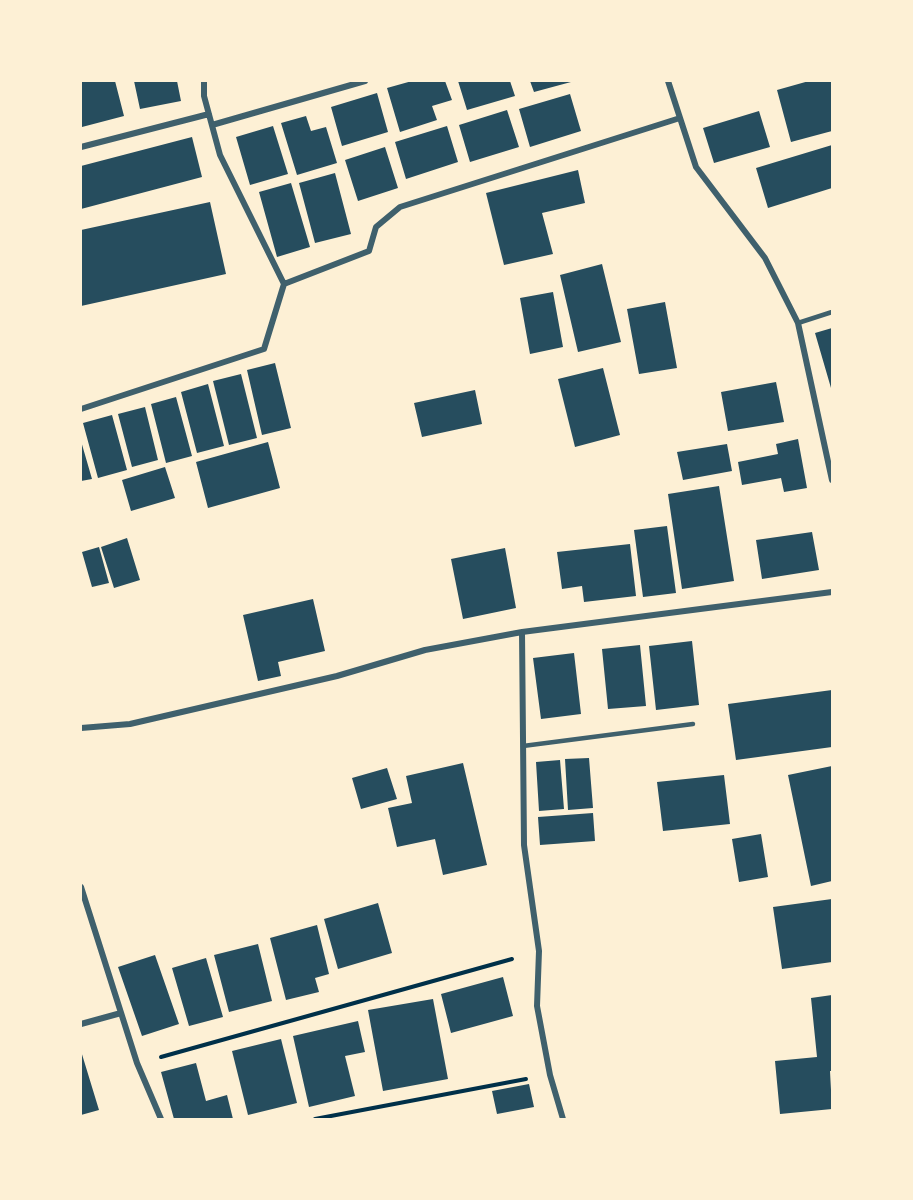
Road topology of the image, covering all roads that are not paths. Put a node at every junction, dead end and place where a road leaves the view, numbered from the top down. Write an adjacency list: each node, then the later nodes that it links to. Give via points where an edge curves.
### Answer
1 (204, 81): 4 (street)
2 (365, 81): 6 (street)
3 (668, 81): 5 (street)
4 (209, 114): 6 (street); 7 (street)
5 (680, 118): 8 (street, via 400,207 376,227 369,251); 10 (street, via 696,167 765,258)
6 (212, 125): 8 (street, via 220,155)
7 (81, 147)
8 (284, 284): 11 (street, via 264,348)
9 (832, 312): 10 (lane)
10 (798, 323): 12 (street)
11 (81, 409)
12 (832, 480)
13 (832, 592): 14 (street)
14 (522, 632): 16 (street, via 425,650 337,676 130,724); 17 (street)
15 (693, 724): 17 (lane)
16 (81, 728)
17 (523, 746): 22 (street, via 524,845 539,951 537,1006)
18 (81, 887): 19 (street)
19 (121, 1013): 20 (street); 21 (street)
20 (81, 1024)
21 (161, 1119)
22 (563, 1119)

